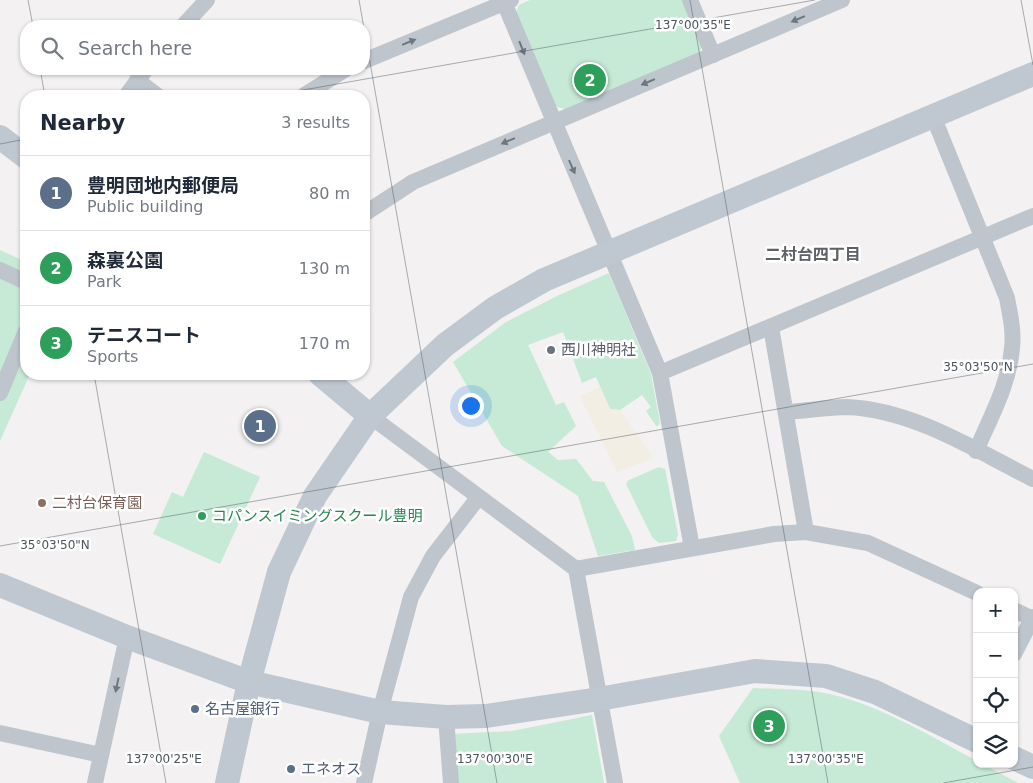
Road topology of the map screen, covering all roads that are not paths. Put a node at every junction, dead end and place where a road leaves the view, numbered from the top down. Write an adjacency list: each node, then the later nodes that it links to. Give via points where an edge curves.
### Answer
1 (207, 0): 5 (street)
2 (690, 0): 6 (street)
3 (842, 0): 6 (street, one-way to 6)
4 (506, 1): 7 (street, one-way to 4); 16 (street, one-way to 16)
5 (189, 20)
6 (713, 55): 16 (street, one-way to 16)
7 (370, 58)
8 (1033, 74): 15 (street)
9 (141, 75): 12 (street)
10 (143, 75): 13 (street)
11 (336, 75): 14 (street)
12 (130, 90)
13 (154, 90)
14 (313, 90)
15 (934, 116): 21 (street); 22 (street)
16 (553, 122): 19 (street, one-way to 19, via 413,182); 22 (street, one-way to 22)
17 (0, 137): 18 (street)
18 (20, 152)
19 (370, 210)
20 (1033, 216): 21 (street)
21 (982, 237): 25 (street); 32 (street, via 1007,298 1012,346 1002,393)
22 (609, 252): 27 (street); 31 (street, via 544,280 495,308 445,345)
23 (0, 270): 24 (street)
24 (20, 279)
25 (772, 327): 27 (street); 30 (street)
26 (20, 345): 29 (street)
27 (660, 373): 36 (street)
28 (327, 380): 31 (street)
29 (0, 393)
30 (786, 412): 32 (street, via 847,407 882,412 918,422); 35 (street)
31 (370, 416): 34 (street); 44 (street, via 315,496 279,572)
32 (976, 451): 33 (street)
33 (1033, 479)
34 (478, 498): 37 (street); 46 (street, via 433,556 411,597)
35 (806, 532): 36 (street); 39 (street, via 868,543)
36 (692, 548): 37 (street)
37 (576, 569): 45 (street)
38 (0, 585): 42 (street)
39 (973, 591)
40 (1018, 612): 41 (street)
41 (1033, 618): 43 (street)
42 (127, 637): 44 (street); 50 (street, one-way to 50)
43 (1018, 646)
44 (249, 682): 46 (street); 54 (street)
45 (599, 699): 47 (street, via 486,716); 49 (street, via 755,671 826,676 874,692); 57 (street)
46 (380, 712): 47 (street); 55 (street)
47 (446, 718): 56 (street)
48 (0, 734): 50 (street)
49 (973, 734)
50 (101, 755): 53 (street)
51 (1018, 760): 52 (street)
52 (1033, 767)
53 (95, 783)
54 (227, 783)
55 (364, 783)
56 (451, 783)
57 (615, 783)

